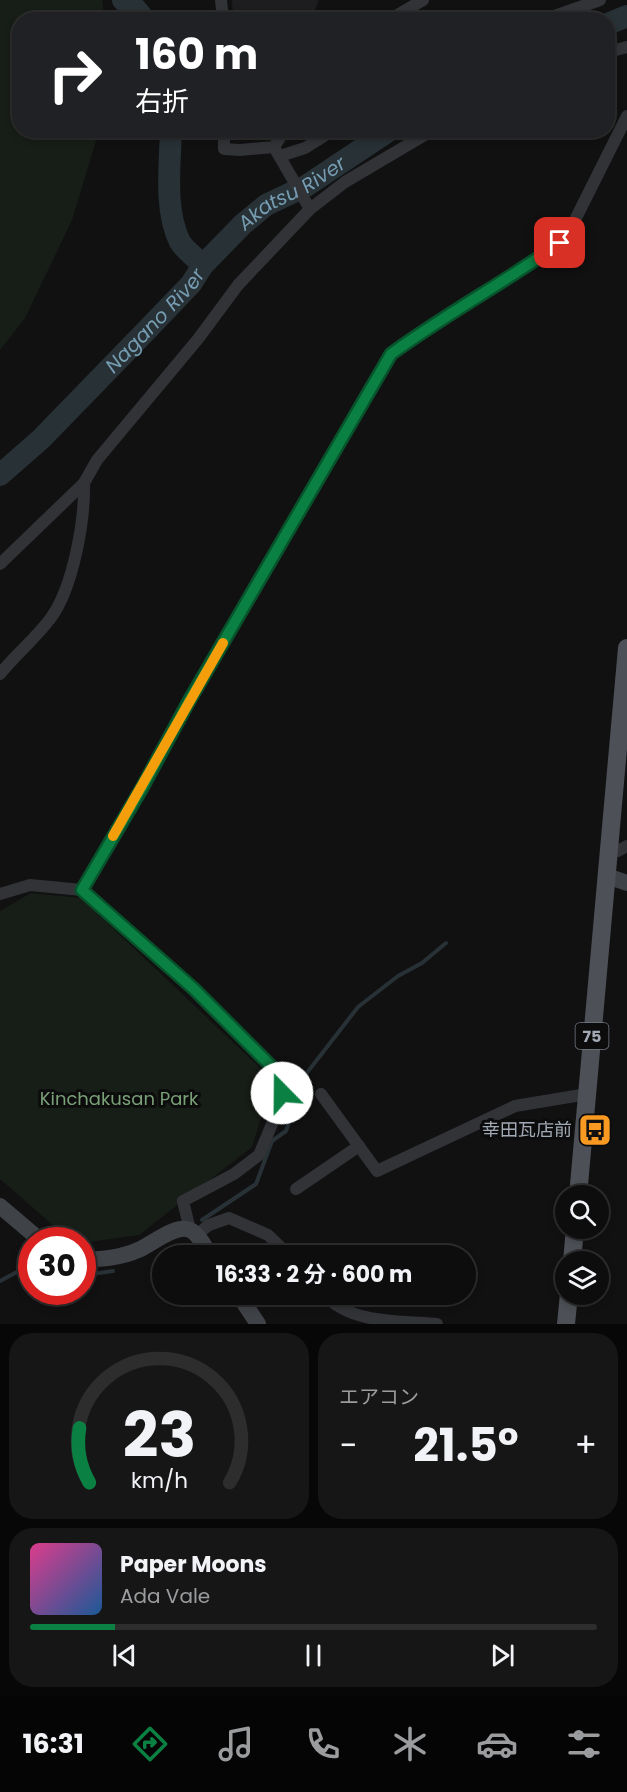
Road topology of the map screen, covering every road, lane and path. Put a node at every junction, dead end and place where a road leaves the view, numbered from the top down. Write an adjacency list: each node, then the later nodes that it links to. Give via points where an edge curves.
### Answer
1 (423, 0): 3 (street)
2 (600, 0): 4 (street)
3 (403, 12)
4 (566, 12)
5 (627, 116): 19 (street, via 560,243 391,354)
6 (224, 138): 10 (street, via 224,149)
7 (282, 138): 10 (street)
8 (321, 138): 10 (street, via 305,148)
9 (419, 138): 11 (street)
10 (277, 151): 11 (street)
11 (309, 206): 12 (street, via 238,285 97,460)
12 (84, 483): 13 (street); 15 (street, via 85,500 76,549 62,602)
13 (0, 564)
14 (627, 651): 16 (main road, 75)
15 (0, 674)
16 (618, 848): 17 (main road, 75)
17 (607, 876): 18 (street); 22 (main road, 75)
18 (627, 883)
19 (82, 890): 20 (street, via 30,885); 28 (street, via 194,989 281,1078 277,1112 259,1155 234,1174 183,1201)
20 (0, 894)
21 (321, 1094): 23 (street)
22 (587, 1094): 23 (street, via 515,1106 377,1171); 24 (main road, 75)
23 (359, 1146): 25 (street)
24 (579, 1185)
25 (296, 1189)
26 (0, 1206): 27 (street)
27 (25, 1227)
28 (193, 1232): 29 (street); 30 (street, via 229,1218 268,1235); 31 (street, via 178,1229 135,1252)
29 (203, 1245)
30 (278, 1245)
31 (96, 1259)
32 (245, 1305): 35 (street)
33 (337, 1305): 36 (street, via 361,1318)
34 (568, 1305): 37 (main road)
35 (258, 1324)
36 (437, 1324)
37 (566, 1324)

